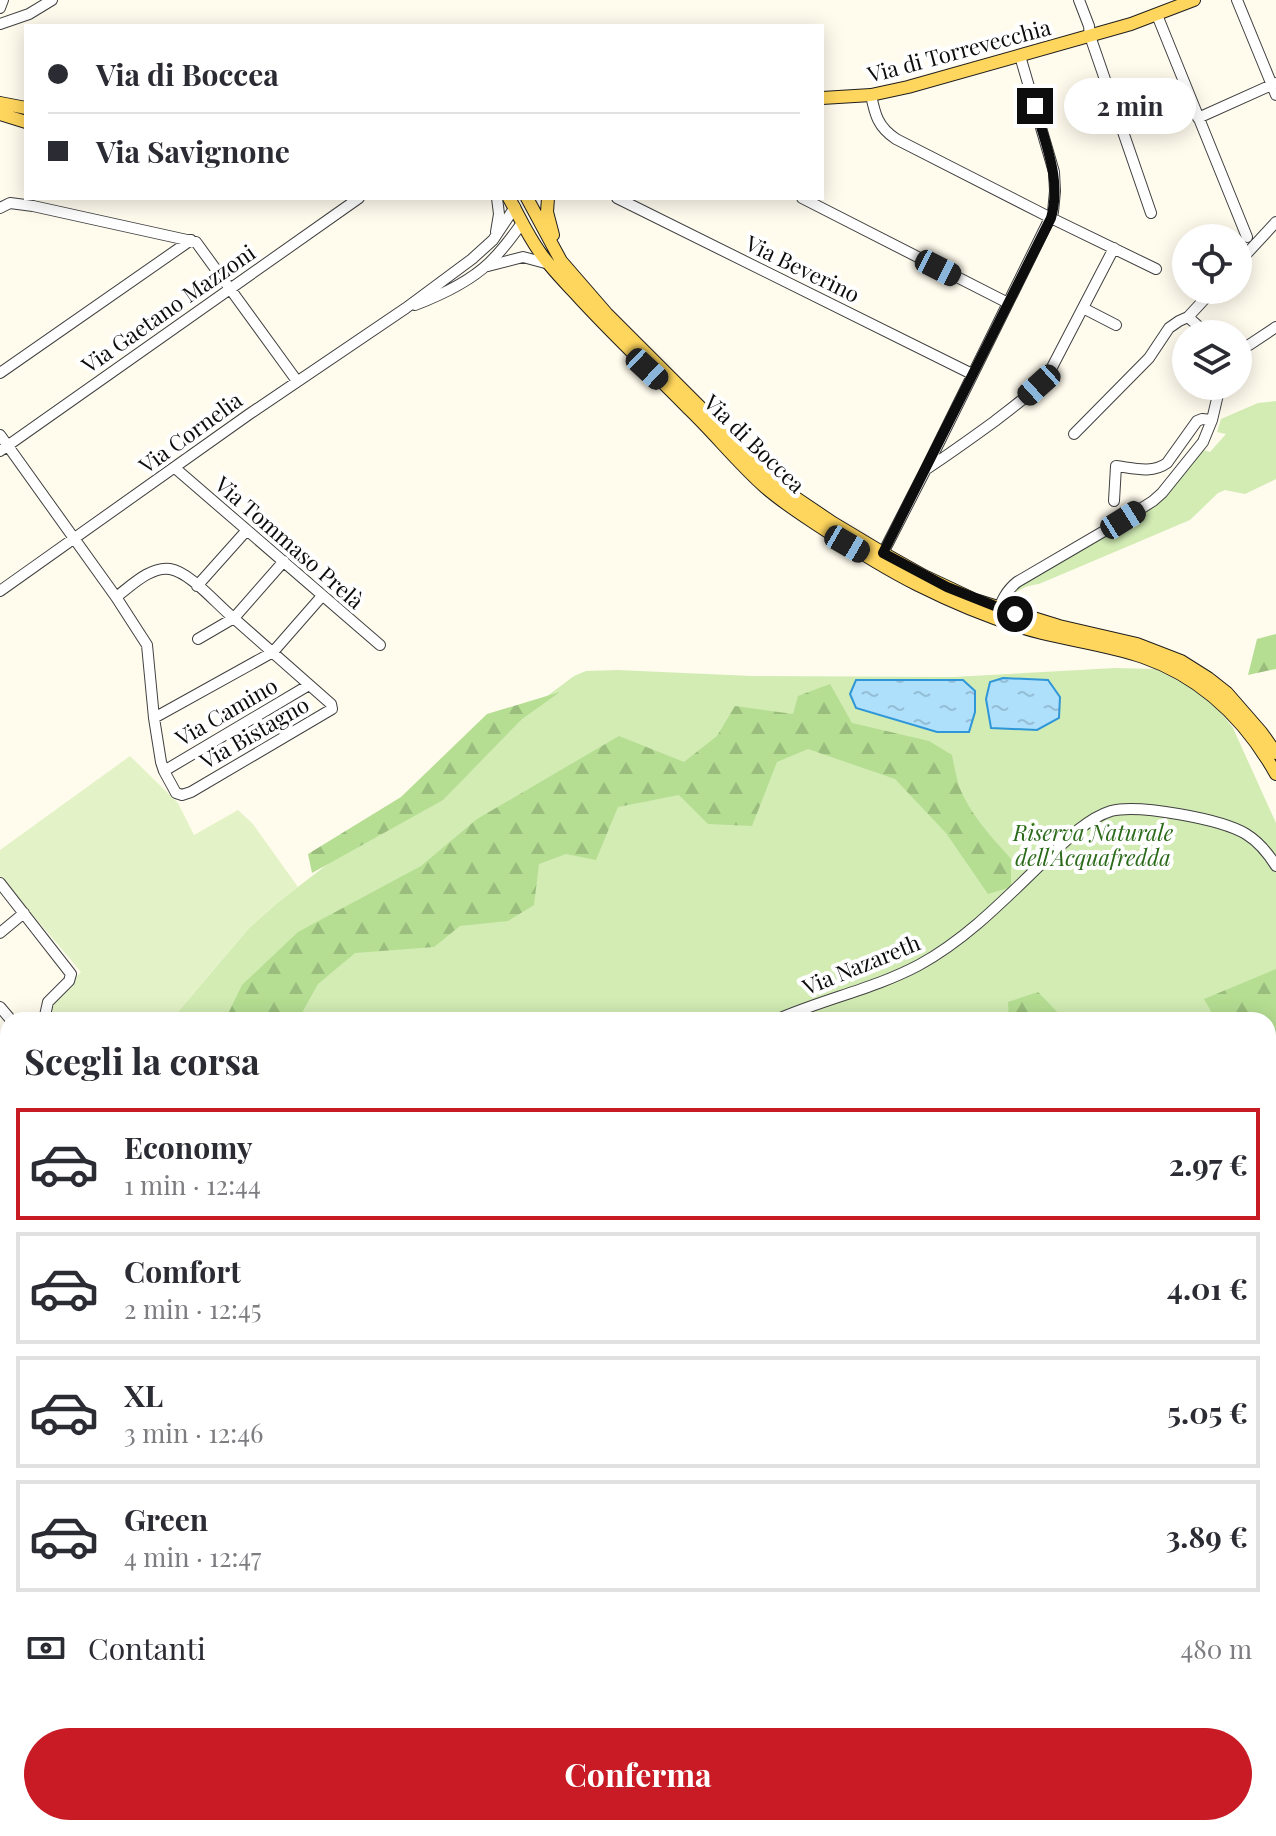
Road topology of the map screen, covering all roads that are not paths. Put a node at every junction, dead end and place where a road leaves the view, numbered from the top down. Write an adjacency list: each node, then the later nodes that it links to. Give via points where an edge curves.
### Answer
1 (3, 0): 6 (street)
2 (52, 0): 8 (street)
3 (1079, 0): 9 (street)
4 (1194, 0): 7 (main road, Via di Torrevecchia)
5 (1237, 0): 11 (street)
6 (0, 8)
7 (1157, 15): 9 (main road, Via di Torrevecchia); 17 (street)
8 (0, 24)
9 (1090, 36): 10 (main road, Via di Torrevecchia); 27 (street)
10 (1020, 56): 12 (main road, Via di Torrevecchia); 28 (street, via 1054,172)
11 (1275, 88): 17 (street)
12 (871, 95): 13 (main road, Via di Torrevecchia); 28 (street, via 877,120 892,137)
13 (824, 98)
14 (0, 103): 15 (main road)
15 (24, 108)
16 (0, 114): 18 (main road)
17 (1198, 118): 31 (street)
18 (24, 121)
19 (356, 200): 39 (street, Via Gaetano Mazzoni)
20 (497, 200): 32 (street)
21 (548, 200): 36 (main road)
22 (621, 200): 50 (street, Via Beverino)
23 (806, 200): 40 (street)
24 (515, 201): 30 (main road, Via di Boccea); 32 (street, Via Cornelia)
25 (533, 201): 30 (main road); 36 (main road, Via di Boccea)
26 (0, 208): 33 (street, via 13,203)
27 (1151, 213)
28 (1051, 218): 34 (street); 40 (street)
29 (1276, 222): 35 (street)
30 (522, 223): 36 (main road, Via di Boccea, via 536,247); 37 (street, Via Cornelia)
31 (1242, 224)
32 (495, 236): 42 (street, Via Cornelia, via 478,255)
33 (191, 240): 39 (street); 49 (street)
34 (1114, 248): 38 (street); 43 (street)
35 (1252, 248)
36 (555, 263): 37 (street, via 523,257); 62 (main road, Via di Boccea, via 776,482); 68 (main road, Via di Boccea, via 629,352 773,494 897,573 941,596)
37 (486, 266): 42 (street, Via Cornelia)
38 (1156, 269)
39 (230, 289): 51 (street); 56 (street, Via Gaetano Mazzoni)
40 (1008, 303): 50 (street)
41 (1200, 304): 44 (street)
42 (406, 308): 51 (street, Via Cornelia)
43 (1083, 308): 46 (street); 58 (street, via 1039,385)
44 (1188, 317): 45 (street); 54 (street, via 1169,328 1149,358)
45 (1191, 320)
46 (1116, 325)
47 (1276, 327): 48 (street)
48 (1252, 343)
49 (0, 373)
50 (972, 374): 58 (street)
51 (297, 381): 57 (street, Via Cornelia)
52 (1217, 400): 53 (street)
53 (1212, 420): 59 (street, via 1197,421 1160,468 1116,466); 68 (street, via 1197,451 1153,501 1017,582 1001,600)
54 (1074, 434)
55 (0, 435): 56 (street)
56 (4, 448): 61 (street)
57 (175, 468): 60 (street, Via Tommaso Prelà); 61 (street, Via Cornelia)
58 (926, 469): 62 (street)
59 (1114, 501)
60 (247, 530): 63 (street, Via Tommaso Prelà); 64 (street)
61 (75, 539): 65 (street, Via Cornelia); 67 (street)
62 (883, 553): 68 (main road, Via di Boccea)
63 (284, 561): 66 (street, Via Tommaso Prelà); 69 (street)
64 (197, 586): 67 (street, Via Bistagno, via 179,572 163,569); 69 (street, Via Bistagno)
65 (0, 591)
66 (322, 596): 71 (street, Via Tommaso Prelà); 72 (street)
67 (116, 597): 74 (street, via 147,645)
68 (997, 614): 75 (main road, Via di Boccea, via 1137,644 1181,661 1227,693); 77 (main road, Via di Boccea, via 1053,636 1131,653 1184,675 1216,696)
69 (234, 618): 70 (street); 72 (street, Via Bistagno)
70 (198, 639)
71 (380, 645)
72 (273, 652): 73 (street, Via Bistagno); 74 (street)
73 (309, 685): 76 (street, Via Camino); 76 (street, Via Bistagno, via 331,710 187,794 176,793)
74 (154, 718): 76 (street)
75 (1276, 753)
76 (164, 771)
77 (1276, 774)
78 (1276, 866): 83 (street, Via Nazareth, via 1254,840 1227,825 1152,810 1113,811 1078,830 986,917 929,959)
79 (0, 883): 80 (street)
80 (24, 913): 81 (street); 82 (street, via 72,975)
81 (0, 933)
82 (46, 1012)
83 (798, 1012)

